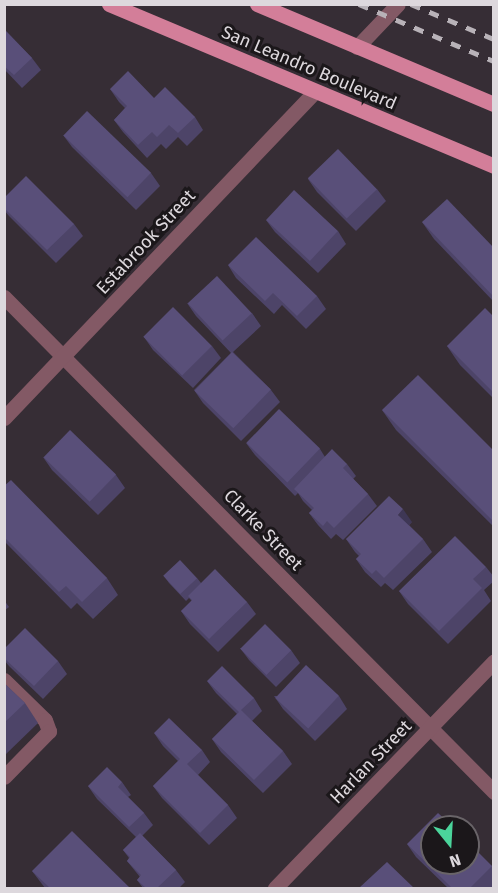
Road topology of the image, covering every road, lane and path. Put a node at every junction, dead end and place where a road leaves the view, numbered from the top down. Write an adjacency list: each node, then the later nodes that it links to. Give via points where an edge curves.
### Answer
1 (109, 4): 5 (main road, San Leandro Boulevard)
2 (257, 4): 4 (main road)
3 (398, 4): 4 (street)
4 (357, 47): 6 (main road)
5 (315, 91): 7 (main road, San Leandro Boulevard); 9 (street, Estabrook Street)
6 (494, 104)
7 (494, 166)
8 (4, 297): 9 (street, Clarke Street)
9 (65, 356): 10 (street, Estabrook Street); 13 (street, Clarke Street)
10 (4, 418)
11 (494, 661): 13 (street, Harlan Street)
12 (4, 680): 14 (street, via 45,720 49,731)
13 (429, 729): 15 (street, Clarke Street); 16 (street, Harlan Street)
14 (4, 777)
15 (494, 792)
16 (275, 888)

